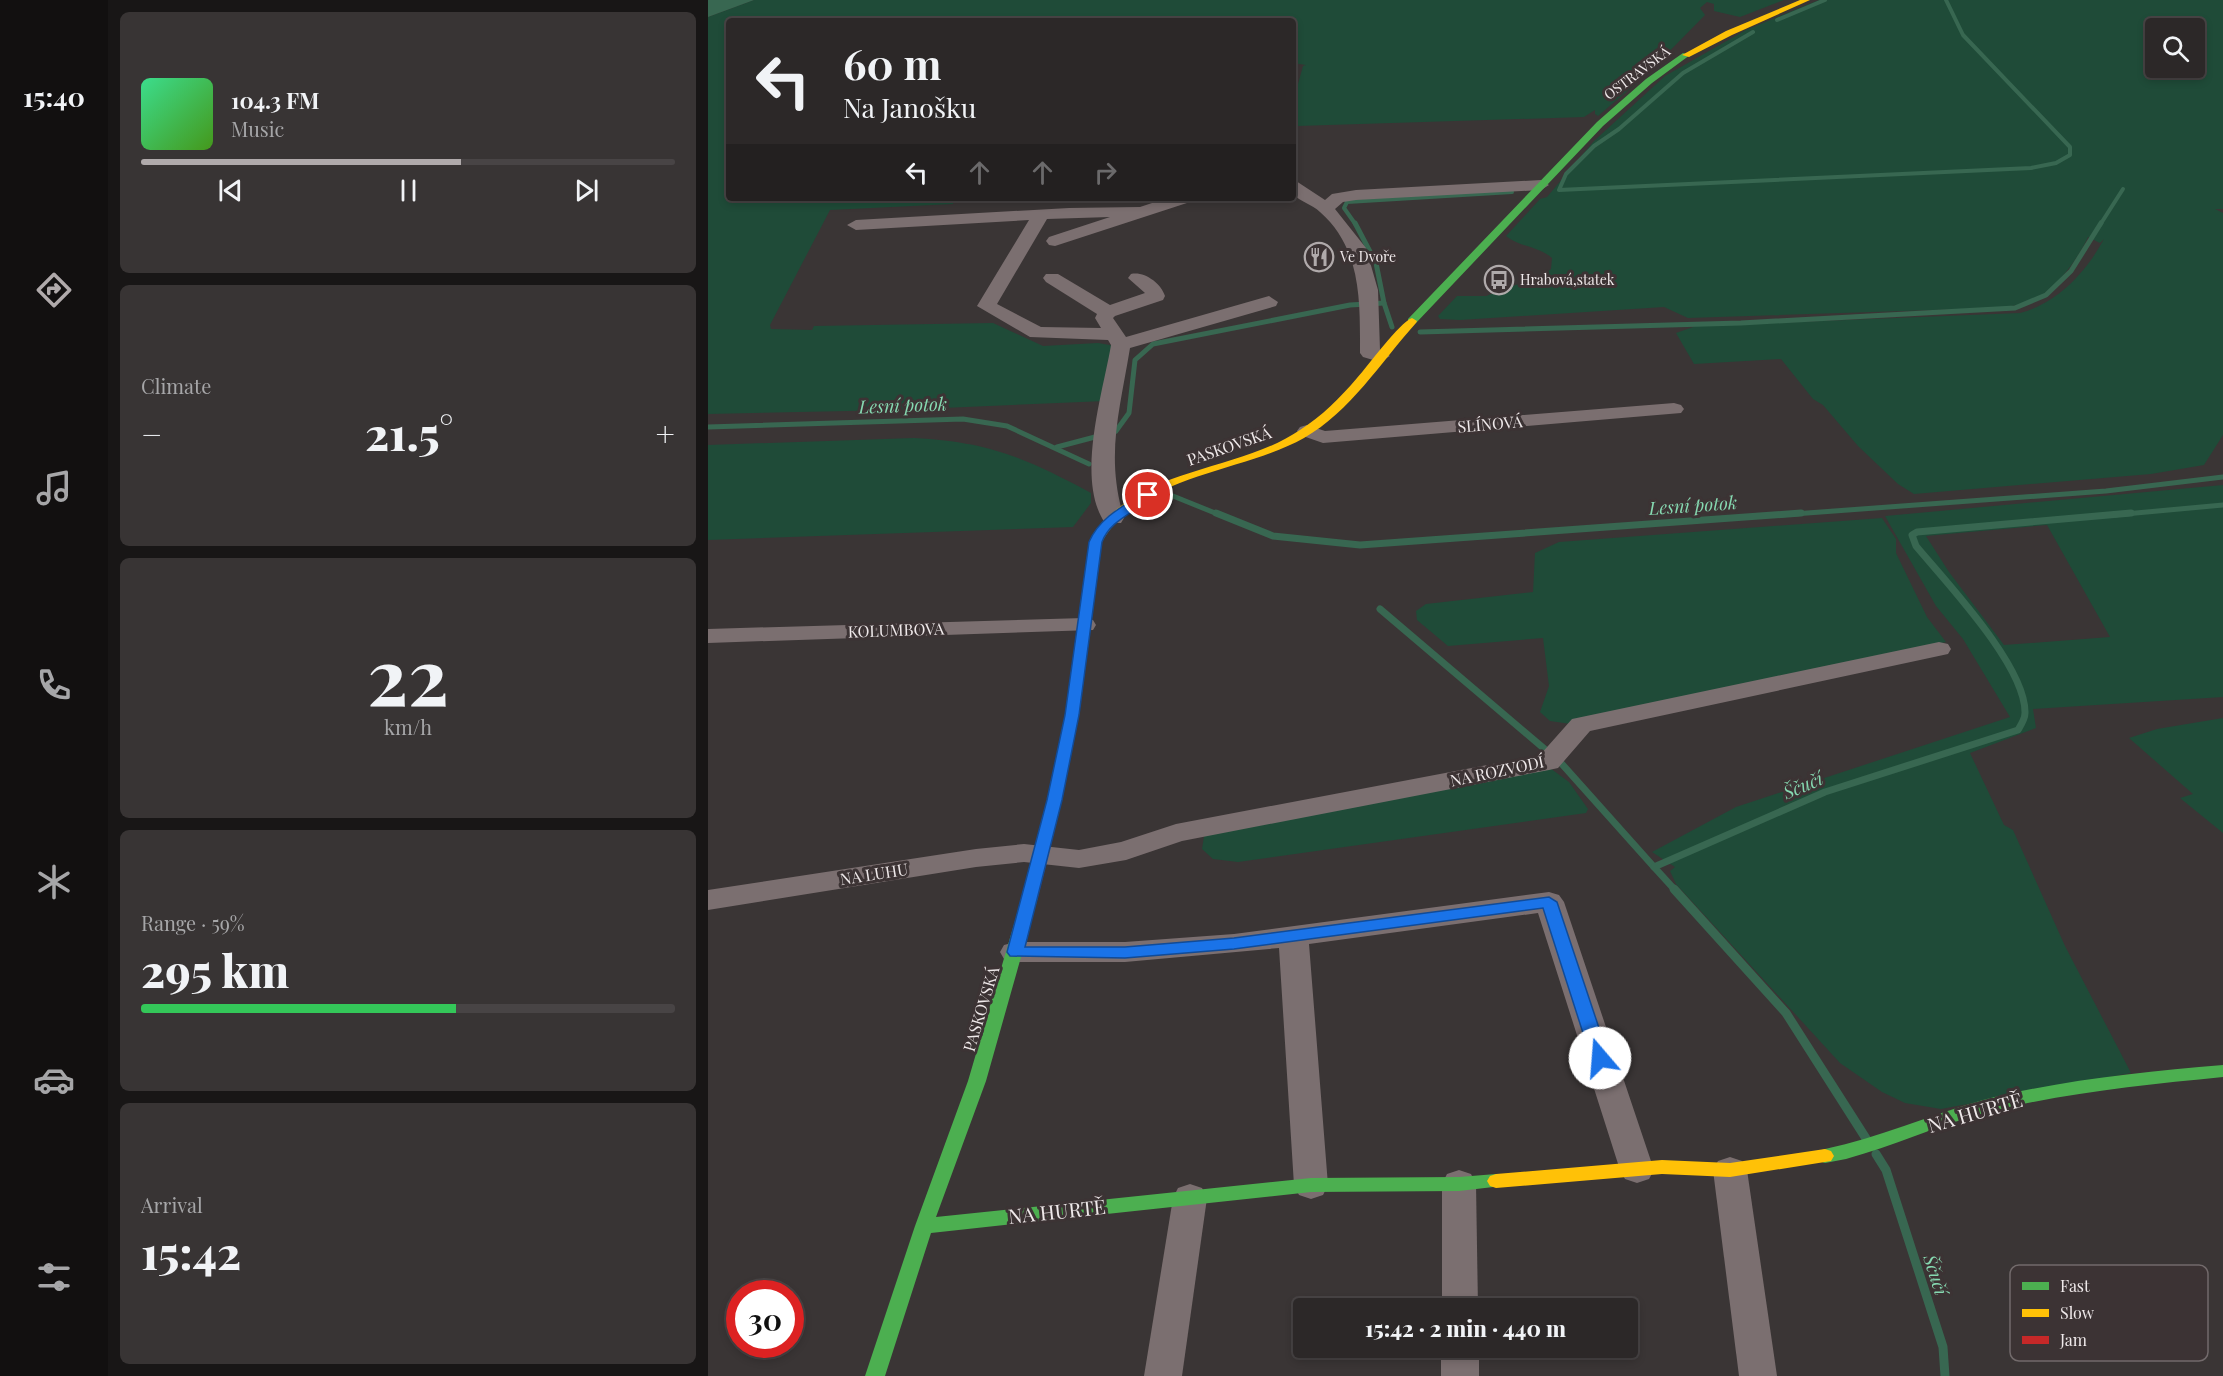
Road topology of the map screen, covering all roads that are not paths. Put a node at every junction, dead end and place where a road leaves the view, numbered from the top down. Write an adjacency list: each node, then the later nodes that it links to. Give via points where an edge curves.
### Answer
1 (1806, 0): 2 (street, OSTRAVSKÁ, via 1746,25 1658,74 1600,124)
2 (1541, 185): 5 (street, via 1356,195 1338,198); 15 (street, PASKOVSKÁ)
3 (1296, 187): 5 (street)
4 (1175, 201): 6 (street)
5 (1326, 208): 15 (street, via 1358,248 1369,290 1370,353)
6 (1140, 212): 7 (street); 9 (street)
7 (1040, 216): 8 (street); 14 (street, via 986,306 1037,333)
8 (856, 225)
9 (1055, 241)
10 (1052, 278): 13 (street)
11 (1137, 278): 13 (street, via 1156,296)
12 (1269, 303): 14 (street, via 1170,341)
13 (1108, 312): 14 (street, via 1104,318)
14 (1118, 339): 18 (street, via 1103,468 1104,489)
15 (1380, 356): 17 (street, PASKOVSKÁ)
16 (1674, 409): 17 (street, SLÍNOVÁ, via 1323,437)
17 (1307, 431): 18 (street, PASKOVSKÁ, via 1273,450 1169,484)
18 (1113, 518): 19 (street, PASKOVSKÁ, via 1100,531 1096,542)
19 (1084, 625): 20 (street, KOLUMBOVA); 22 (street, PASKOVSKÁ, via 1072,715)
20 (708, 636)
21 (1939, 649): 22 (street, NA ROZVODÍ, via 1581,725 1549,762 1176,833 1126,851 1078,859)
22 (1041, 855): 23 (street, NA LUHU, via 976,858); 25 (street, PASKOVSKÁ)
23 (708, 900)
24 (1293, 936): 25 (street, via 1125,952); 27 (street, via 1549,902); 30 (street)
25 (1016, 952): 32 (street, PASKOVSKÁ, via 977,1081)
26 (2223, 1071): 28 (street, NA HURTĚ, via 2050,1092 1981,1107 1857,1151)
27 (1636, 1170): 28 (street, NA HURTĚ); 29 (street, NA HURTĚ)
28 (1731, 1170): 38 (street)
29 (1459, 1184): 30 (street, NA HURTĚ); 33 (street)
30 (1311, 1185): 31 (street, NA HURTĚ)
31 (1190, 1198): 32 (street, NA HURTĚ); 36 (street)
32 (924, 1226): 35 (street, PASKOVSKÁ)
33 (1460, 1298)
34 (1460, 1358): 37 (street)
35 (875, 1376)
36 (1163, 1376)
37 (1460, 1376)
38 (1758, 1376)

